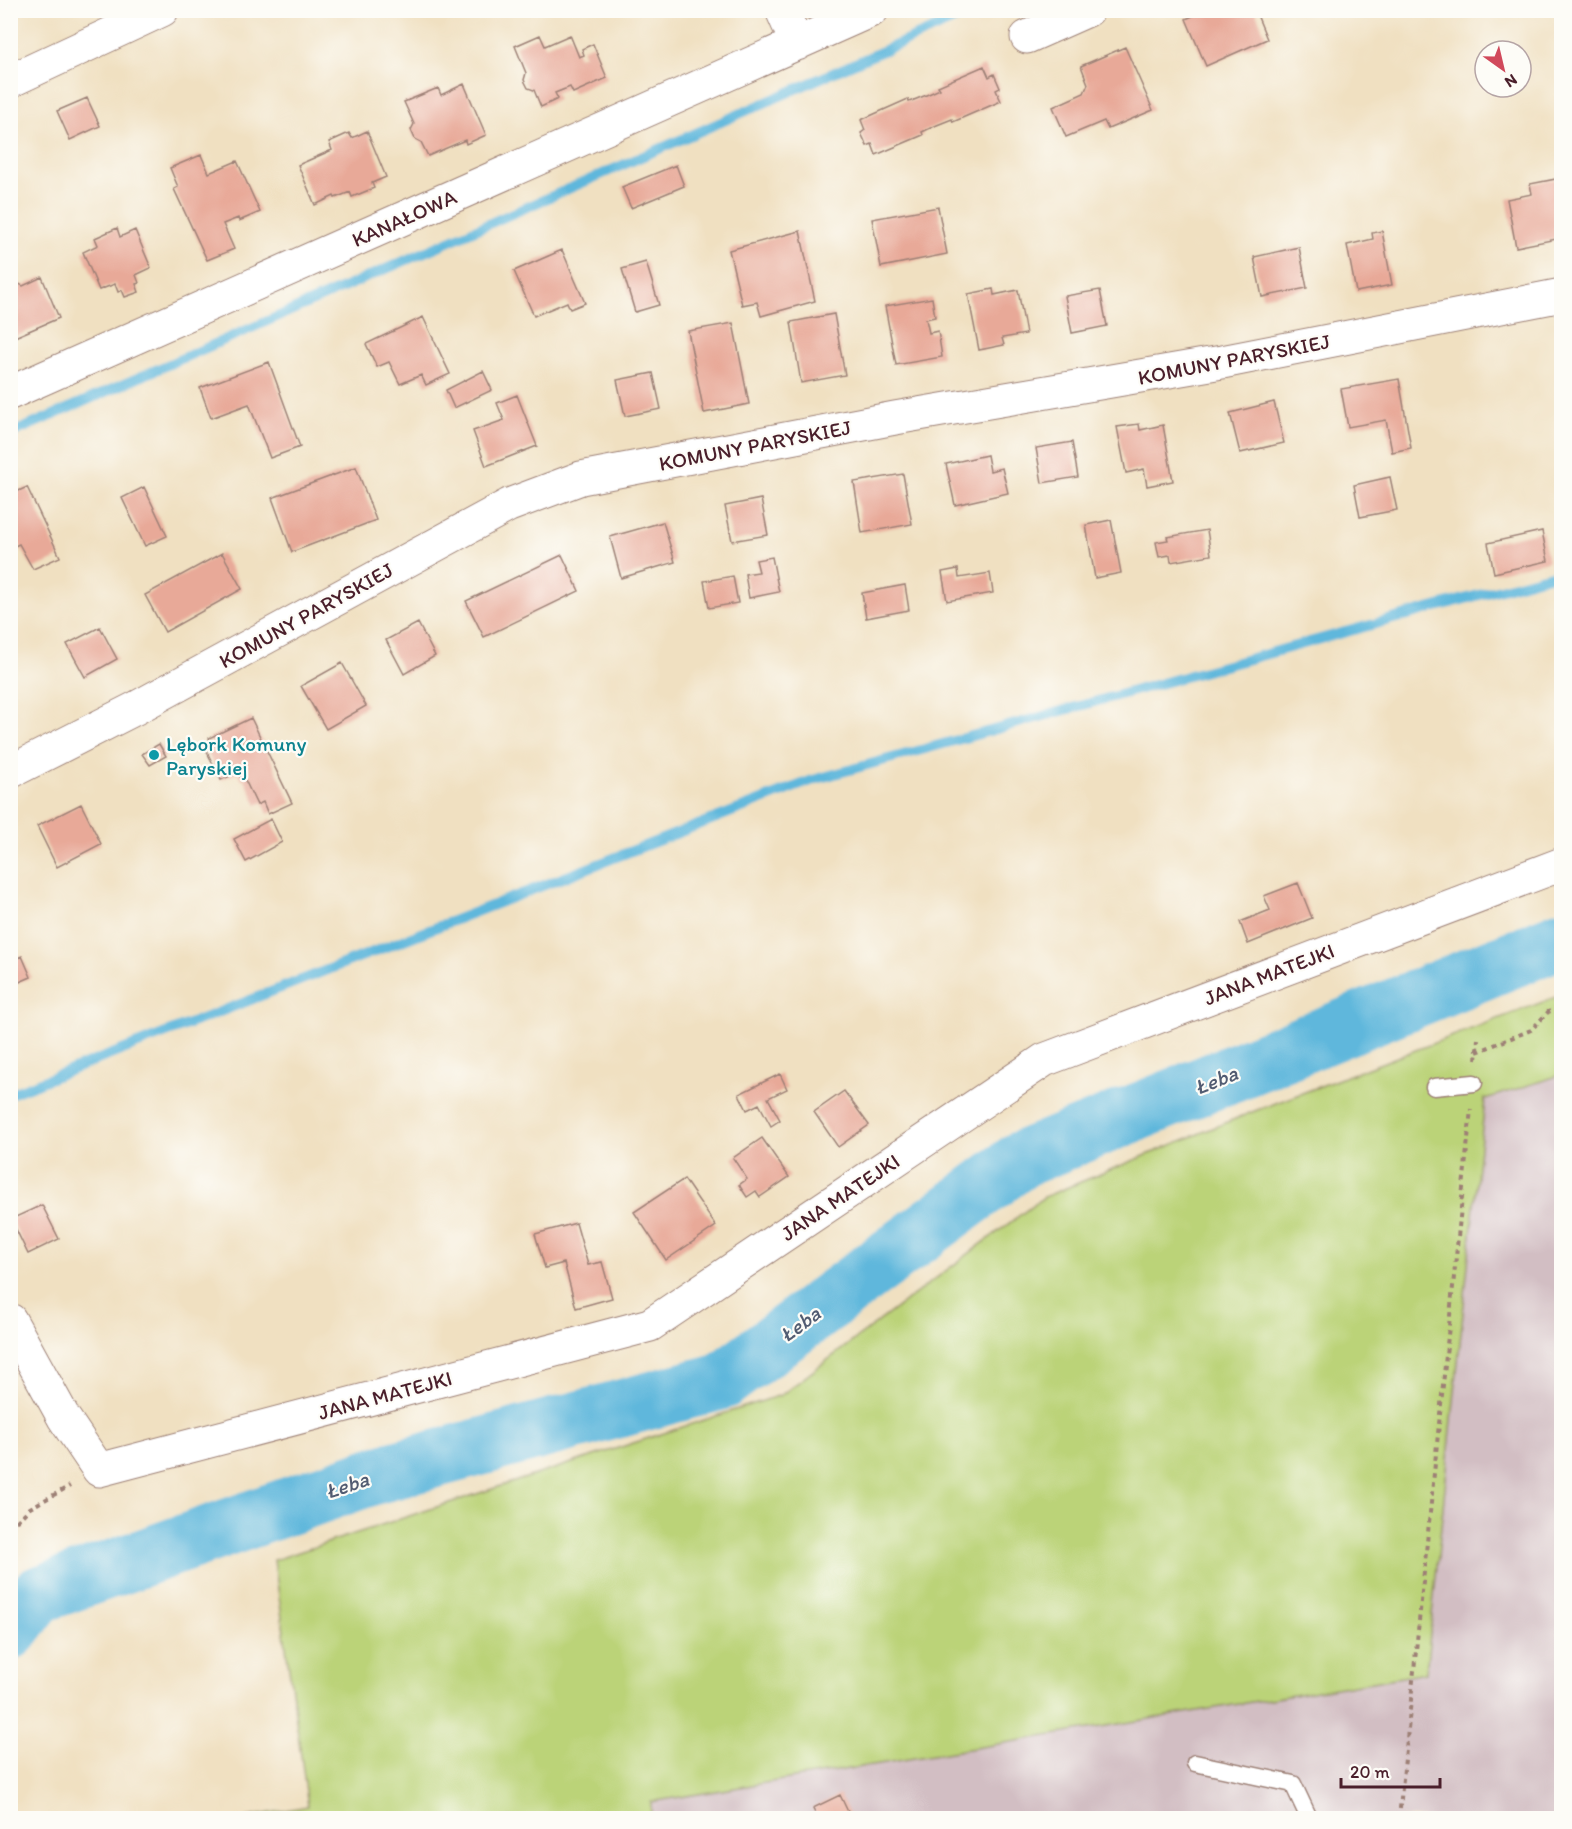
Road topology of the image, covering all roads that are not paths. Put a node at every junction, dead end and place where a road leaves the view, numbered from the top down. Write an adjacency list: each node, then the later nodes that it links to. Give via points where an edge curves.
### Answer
1 (162, 10): 7 (street)
2 (782, 10): 6 (street)
3 (872, 10): 6 (street, KANAŁOWA)
4 (1088, 10): 5 (street)
5 (1027, 37)
6 (797, 44): 9 (street, KANAŁOWA)
7 (10, 81)
8 (1562, 295): 10 (street, KOMUNY PARYSKIEJ, via 1222,362 895,418 581,478 509,505 136,708)
9 (10, 393)
10 (10, 772)
11 (1562, 864): 14 (street, JANA MATEJKI, via 1044,1060 650,1325 99,1470 64,1418)
12 (1474, 1083): 13 (lane)
13 (1434, 1087)
14 (10, 1320)
15 (1195, 1763): 16 (lane, via 1293,1784)
16 (1309, 1818)

